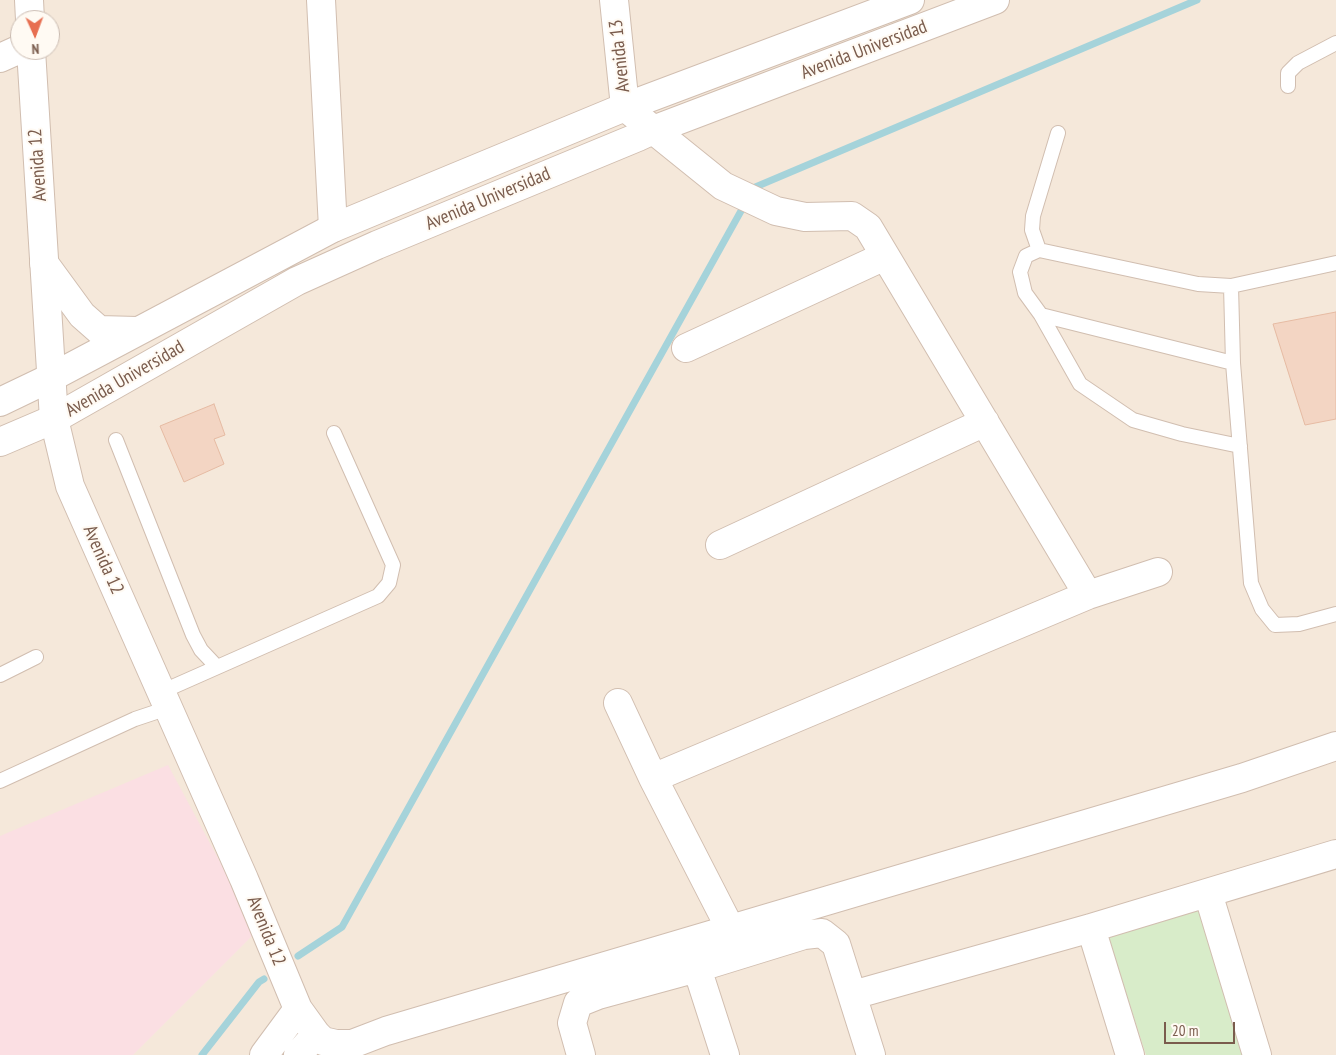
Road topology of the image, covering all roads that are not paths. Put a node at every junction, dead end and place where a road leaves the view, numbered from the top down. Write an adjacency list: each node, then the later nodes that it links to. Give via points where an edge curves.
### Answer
1 (321, 0): 12 (street)
2 (614, 0): 9 (street, Avenida 13)
3 (910, 0): 5 (street, Avenida Universidad)
4 (996, 0): 10 (street, Avenida Universidad)
5 (873, 7): 9 (street, Avenida Universidad)
6 (1336, 43): 8 (lane, via 1298,63 1288,73)
7 (31, 60): 15 (street, Avenida 12)
8 (1288, 86)
9 (625, 107): 10 (street, Avenida 13); 12 (street, Avenida Universidad)
10 (652, 130): 14 (street, Avenida 13, via 723,186 776,211 805,217 852,216 868,228); 24 (street, Avenida Universidad, via 377,245 297,282)
11 (1058, 133): 13 (lane, via 1033,216 1032,230)
12 (333, 228): 19 (street, Avenida Universidad)
13 (1039, 250): 17 (lane, via 1198,284); 18 (lane, via 1026,256 1020,272 1025,293)
14 (886, 256): 20 (street); 25 (street, Avenida 13)
15 (44, 263): 19 (street, via 82,315 99,330); 22 (street, Avenida 12)
16 (1336, 263): 17 (lane)
17 (1231, 286): 21 (lane)
18 (1041, 315): 21 (lane); 29 (lane, via 1080,384 1134,420)
19 (139, 331): 22 (street, Avenida Universidad)
20 (686, 348)
21 (1233, 362): 29 (lane)
22 (52, 377): 23 (street, Avenida Universidad); 24 (street, Avenida 12)
23 (0, 402)
24 (54, 419): 28 (street, Avenida Universidad); 37 (street, Avenida 12, via 70,486)
25 (985, 422): 30 (street); 32 (street, Avenida 13)
26 (334, 433): 35 (lane, via 393,566 389,583 378,596)
27 (116, 440): 35 (lane, via 193,635)
28 (0, 442)
29 (1240, 446): 33 (lane, via 1251,583 1262,609 1275,625 1299,624)
30 (720, 545)
31 (1158, 572): 32 (street)
32 (1088, 595): 40 (street)
33 (1336, 614)
34 (36, 657): 36 (lane)
35 (216, 667): 37 (lane)
36 (0, 675)
37 (165, 700): 41 (lane, via 135,720); 48 (street, Avenida 12)
38 (618, 703): 40 (street)
39 (1336, 746): 45 (street, via 1242,778)
40 (653, 778): 45 (street)
41 (0, 781)
42 (1336, 854): 43 (street)
43 (1208, 893): 44 (street); 57 (street)
44 (1091, 928): 47 (street); 56 (street)
45 (731, 930): 50 (street, via 396,1028)
46 (698, 968): 47 (street, via 804,935 822,933 836,944); 53 (street, via 578,1003 572,1022); 54 (street)
47 (853, 995): 55 (street)
48 (298, 1009): 49 (street, Avenida 12); 51 (street)
49 (316, 1034): 50 (street, via 323,1042); 52 (street)
50 (354, 1049)
51 (264, 1055)
52 (298, 1055)
53 (580, 1055)
54 (725, 1055)
55 (872, 1055)
56 (1130, 1055)
57 (1257, 1055)

